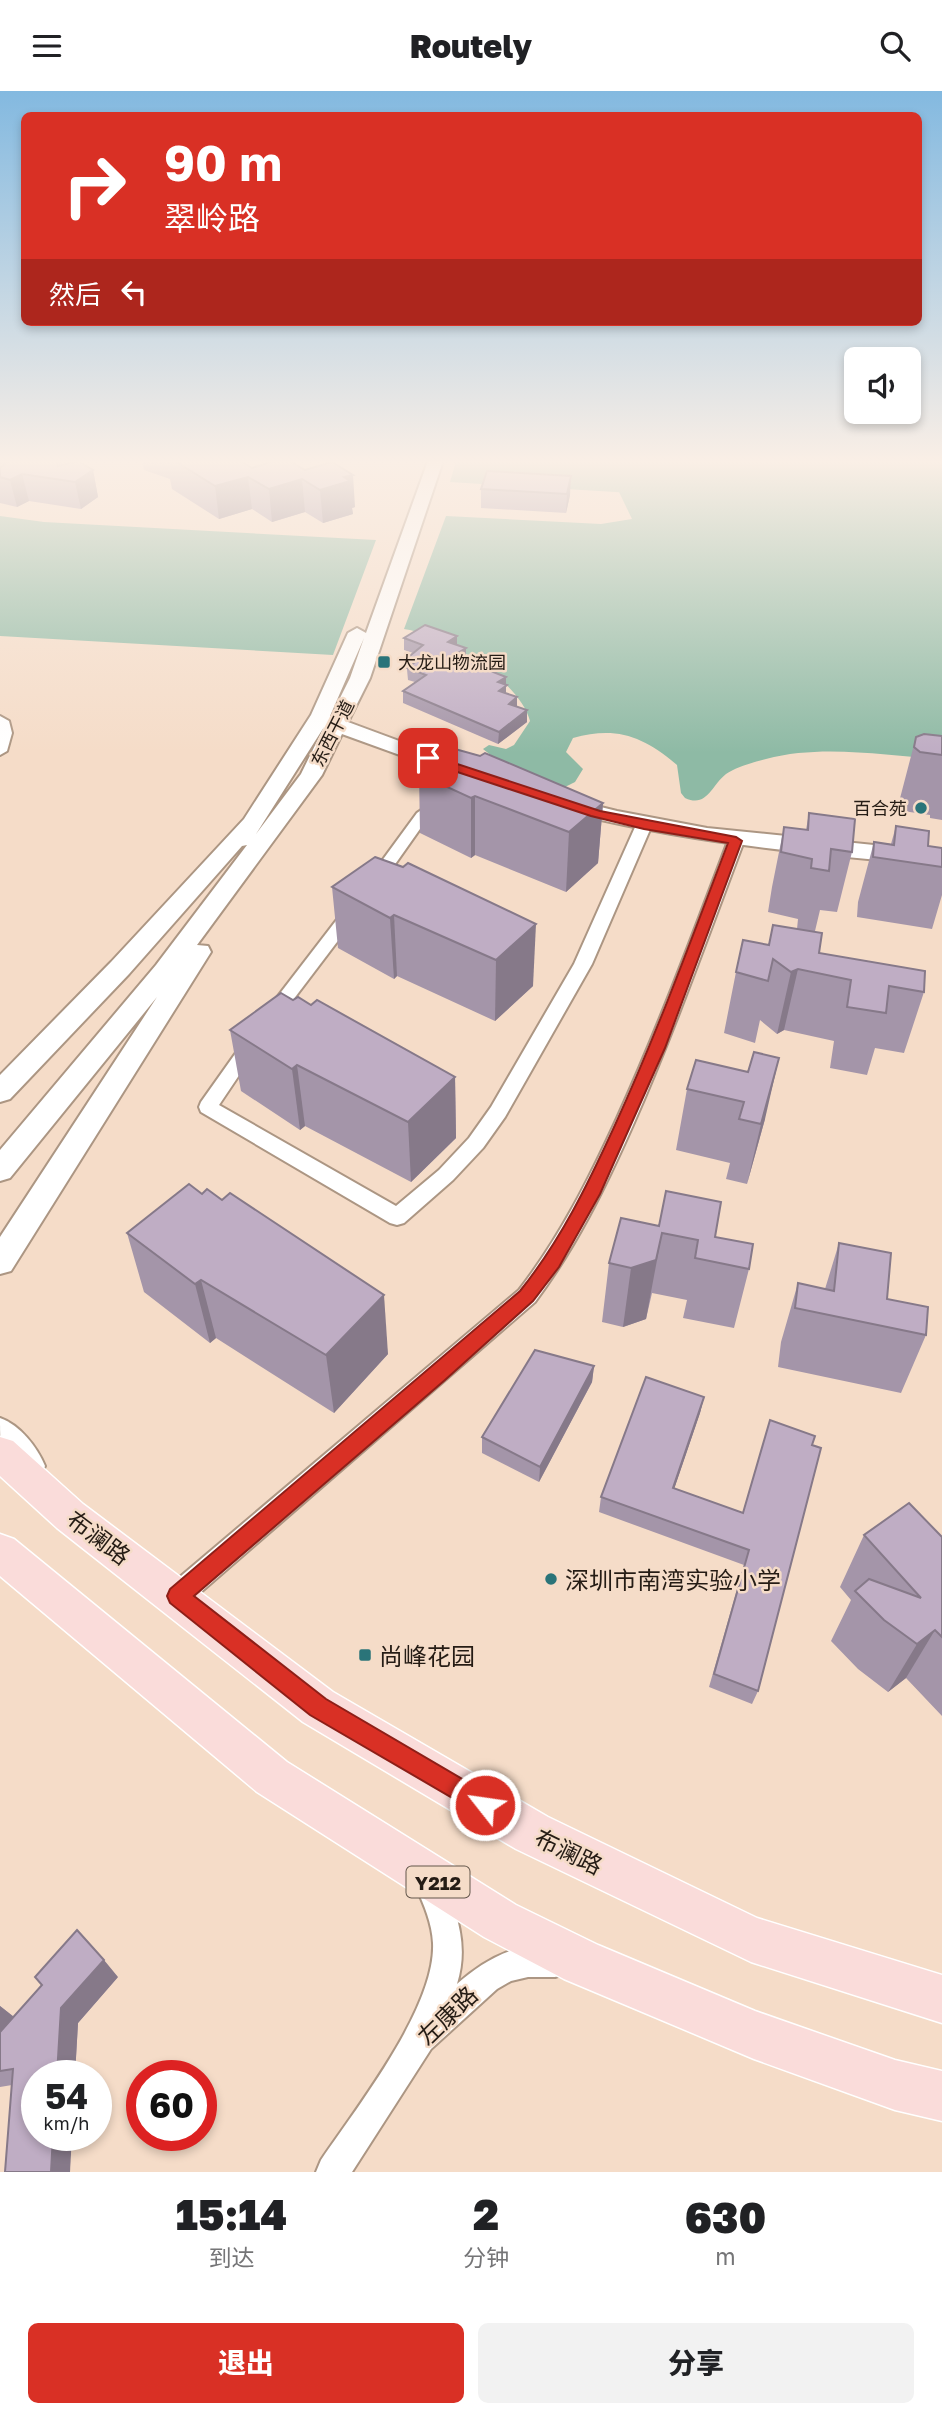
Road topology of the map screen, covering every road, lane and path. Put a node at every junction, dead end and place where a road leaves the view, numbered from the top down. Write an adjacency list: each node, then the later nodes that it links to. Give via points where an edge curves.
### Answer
1 (384, 558): 4 (main road, 东西干道)
2 (401, 558): 4 (main road, 东西干道, via 360,678)
3 (0, 720): 5 (street, via 5,733)
4 (328, 722): 6 (main road); 8 (main road, 东西干道, via 311,775)
5 (0, 751)
6 (484, 779): 9 (street, via 422,815 208,1107 397,1217 446,1175 498,1112 583,964)
7 (544, 799): 9 (main road)
8 (272, 814): 12 (main road, 东西干道); 13 (main road); 16 (main road, via 169,1001)
9 (644, 825): 10 (main road)
10 (736, 841): 11 (main road); 21 (street, via 658,1048 592,1194 553,1262 527,1296)
11 (942, 859)
12 (156, 969): 14 (main road); 15 (main road)
13 (0, 1092)
14 (0, 1140)
15 (0, 1170)
16 (0, 1262)
17 (0, 1433): 19 (main road)
18 (0, 1453): 19 (main road, 布澜路)
19 (70, 1516): 21 (main road, 布澜路)
20 (9, 1564): 22 (main road, Y212, via 272,1777)
21 (177, 1596): 24 (main road, 布澜路, via 318,1707 533,1833 751,1939)
22 (424, 1873): 23 (main road, Y212, via 500,1921); 25 (street, via 443,1912 450,1952 444,1983)
23 (581, 1962): 25 (street, 左康路, via 528,1962 506,1967 486,1978); 26 (main road, Y212, via 754,2035 895,2085)
24 (942, 2000)
25 (419, 2038): 27 (street, 左康路)
26 (942, 2096)
27 (333, 2172)

